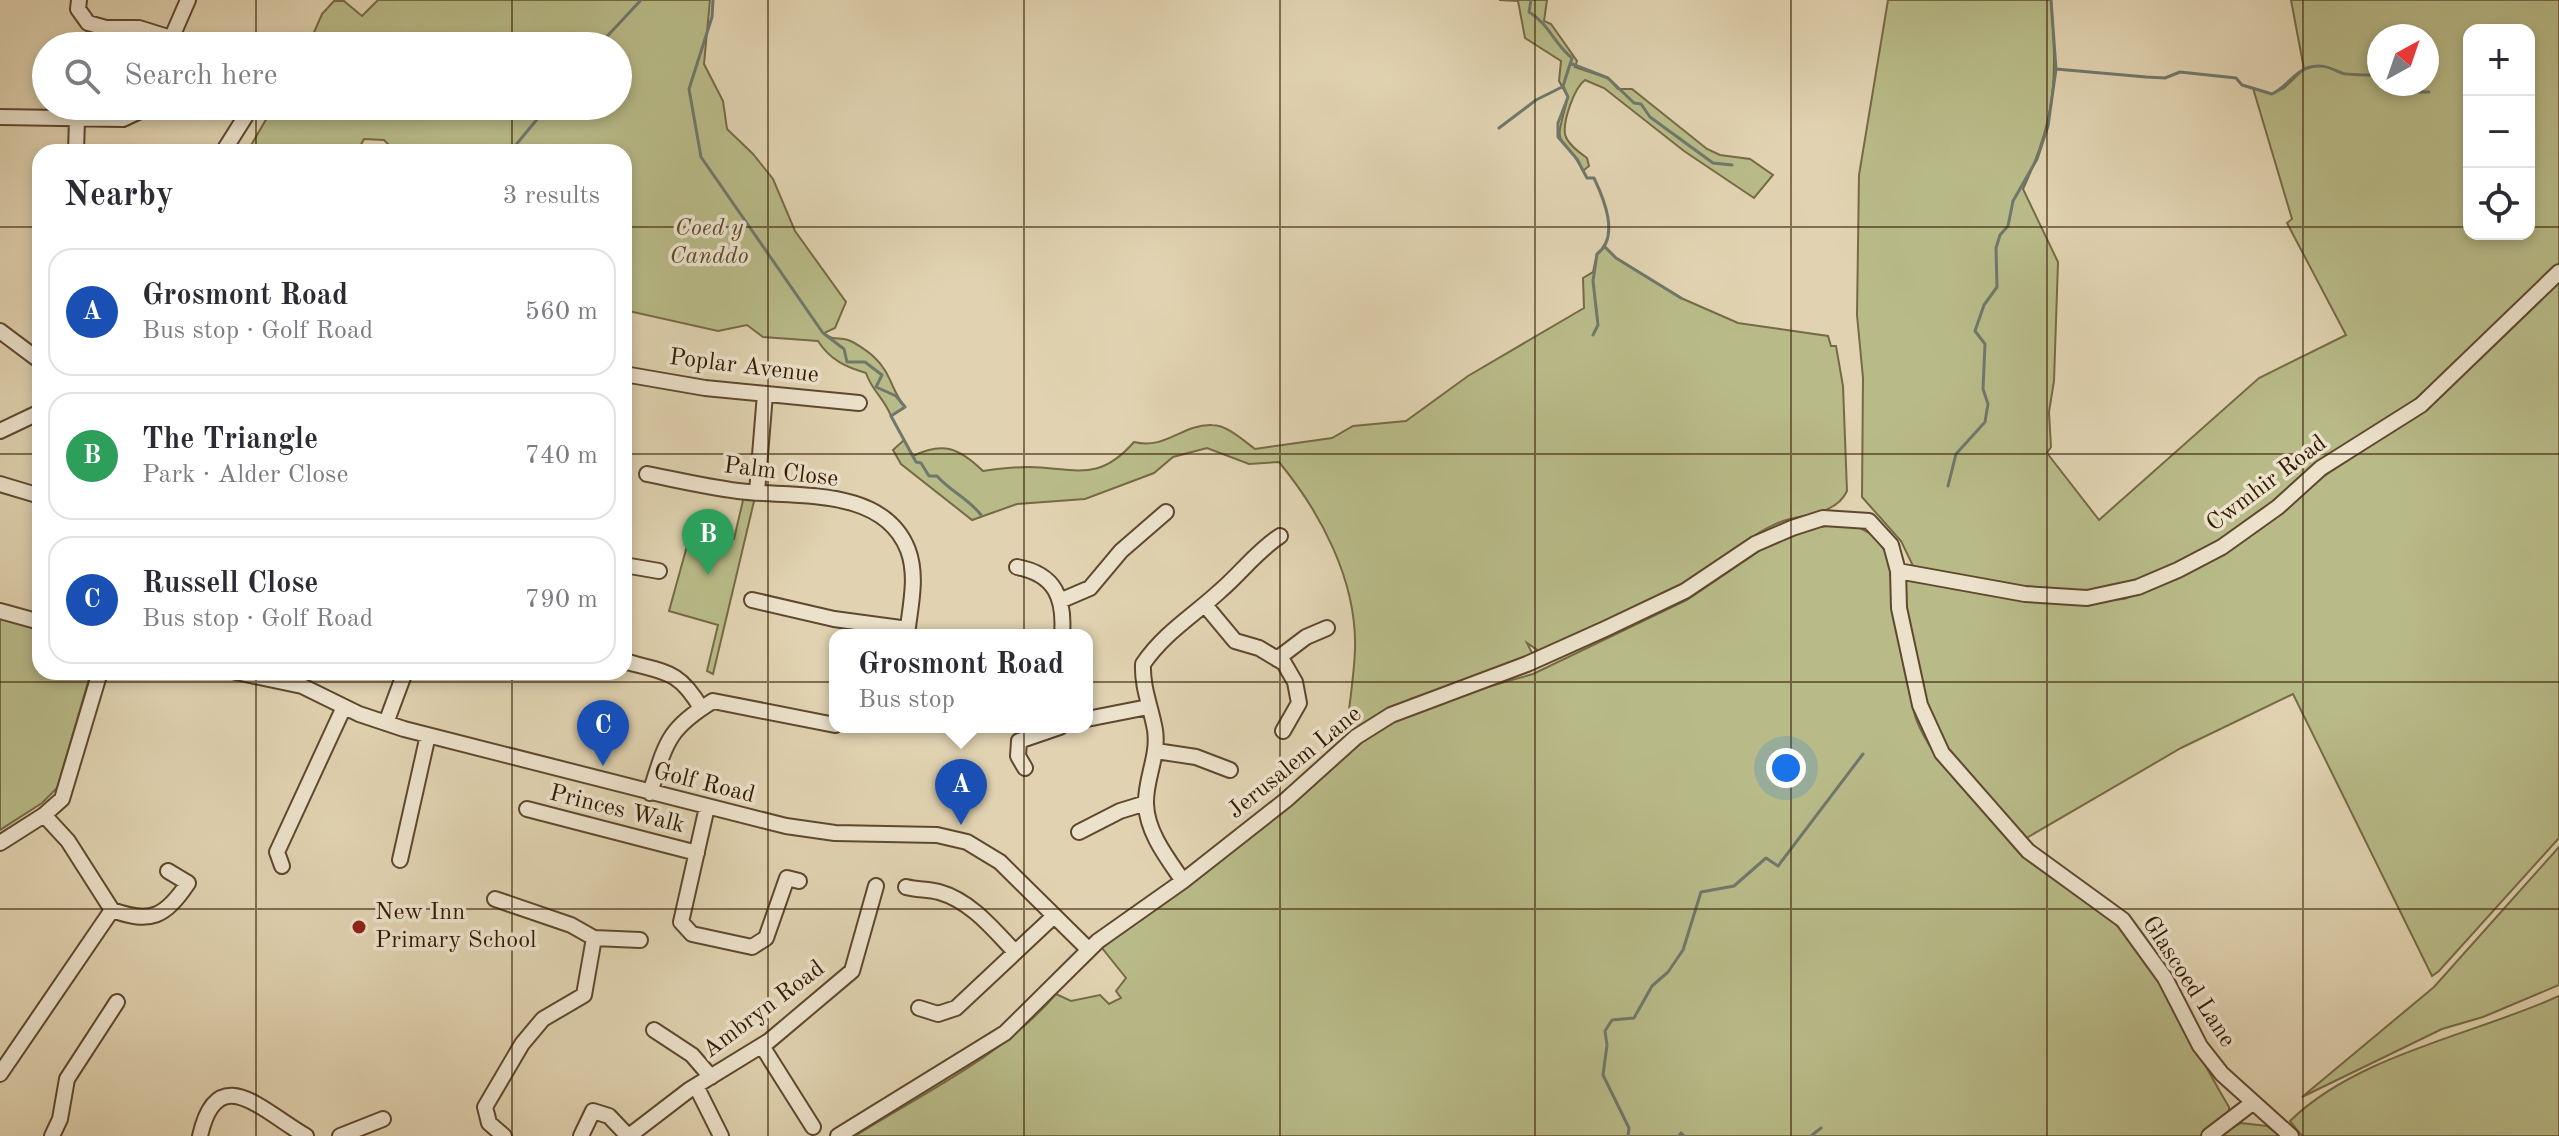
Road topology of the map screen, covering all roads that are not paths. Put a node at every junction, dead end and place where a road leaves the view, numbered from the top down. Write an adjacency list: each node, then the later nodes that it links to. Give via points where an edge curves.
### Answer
1 (79, 0): 3 (street, via 78,9 88,23)
2 (188, 0): 4 (street)
3 (148, 32)
4 (174, 32)
5 (0, 117): 6 (street)
6 (32, 117)
7 (77, 120): 9 (street)
8 (243, 120): 10 (street)
9 (76, 144)
10 (228, 144)
11 (2559, 272): 28 (street, Cwmhir Road, via 2421,405 2321,468 2222,547 2178,570 2138,587 2087,598 2025,594)
12 (0, 331): 13 (street)
13 (32, 355)
14 (632, 375): 15 (street, Poplar Avenue)
15 (765, 394): 16 (street, Poplar Avenue); 21 (street)
16 (859, 403)
17 (32, 416): 18 (street)
18 (0, 431)
19 (647, 474): 21 (street, Palm Close)
20 (0, 484): 22 (street)
21 (757, 492): 36 (street, Palm Close, via 854,504 886,521 908,549 913,572)
22 (32, 494)
23 (1166, 512): 30 (street, via 1121,551 1090,588)
24 (1280, 536): 31 (street)
25 (632, 566): 27 (street)
26 (1017, 567): 30 (street, via 1044,577)
27 (659, 571)
28 (1898, 571): 67 (street, Jerusalem Lane, via 1891,545 1869,521 1823,518 1755,544 1685,591 1605,629 1391,715 1356,737); 84 (street, Glascoed Lane, via 1899,608 1920,705 1942,753 2028,851 2123,920 2165,978 2200,1046)
29 (752, 600): 35 (street)
30 (1062, 600): 37 (street)
31 (1205, 605): 38 (street, via 1235,641); 44 (street, via 1178,623 1143,664)
32 (0, 611): 33 (street)
33 (32, 620)
34 (1327, 628): 38 (street)
35 (890, 629)
36 (907, 629)
37 (1062, 629)
38 (1277, 659): 49 (street, via 1295,682 1299,703)
39 (632, 663): 45 (street, via 678,676)
40 (98, 680): 59 (street, via 62,799)
41 (274, 680): 43 (street, Golf Road, via 302,686)
42 (402, 680): 47 (street)
43 (344, 707): 47 (street, Golf Road); 64 (street, via 277,852)
44 (1148, 707): 46 (street); 52 (street)
45 (701, 708): 48 (street, via 713,701); 55 (street, via 675,728)
46 (1093, 718)
47 (386, 723): 51 (street, Golf Road)
48 (829, 724)
49 (1283, 731)
50 (1042, 733): 53 (street, via 1019,741 1018,756)
51 (428, 735): 55 (street, Golf Road); 63 (street)
52 (1156, 751): 54 (street, via 1196,757); 56 (street)
53 (1025, 768)
54 (1230, 770)
55 (650, 793): 57 (street, Golf Road)
56 (1146, 803): 60 (street); 67 (street, via 1157,840)
57 (707, 807): 62 (street); 72 (street, Golf Road, via 810,830 937,835 967,842 1000,862)
58 (527, 809): 62 (street, Princes Walk)
59 (44, 815): 61 (street); 71 (street, via 68,841)
60 (1079, 832)
61 (0, 843)
62 (697, 853): 66 (street, via 681,922 692,934 752,947 766,938 787,878)
63 (400, 860)
64 (282, 866)
65 (168, 871): 71 (street, via 188,883 157,916 132,917)
66 (799, 881)
67 (1183, 881): 75 (street, Jerusalem Lane)
68 (876, 886): 80 (street, Ambryn Road, via 852,971)
69 (906, 887): 76 (street, via 957,899)
70 (495, 899): 73 (street)
71 (112, 910): 81 (street)
72 (1054, 916): 75 (street, Golf Road); 76 (street)
73 (594, 938): 74 (street); 91 (street, via 584,995 543,1019 485,1107 489,1123)
74 (640, 940)
75 (1088, 949): 95 (street, Jerusalem Lane, via 1005,1033)
76 (1015, 952): 78 (street, via 956,1008 938,1014)
77 (117, 1002): 87 (street, via 67,1079)
78 (919, 1008)
79 (654, 1030): 82 (street, via 692,1055)
80 (762, 1046): 82 (street, Ambryn Road); 86 (street)
81 (0, 1074)
82 (711, 1077): 83 (street, Ambryn Road)
83 (696, 1086): 93 (street, Ambryn Road); 94 (street)
84 (2251, 1104): 96 (street); 97 (street, Glascoed Lane)
85 (383, 1119): 90 (street)
86 (813, 1127)
87 (52, 1136)
88 (200, 1136): 89 (street, via 205,1113 214,1098 224,1094 237,1095)
89 (306, 1136)
90 (340, 1136)
91 (504, 1136)
92 (581, 1136): 93 (street, Ambryn Road, via 593,1111 609,1116)
93 (629, 1136)
94 (721, 1136)
95 (838, 1136)
96 (2209, 1136)
97 (2291, 1136)

